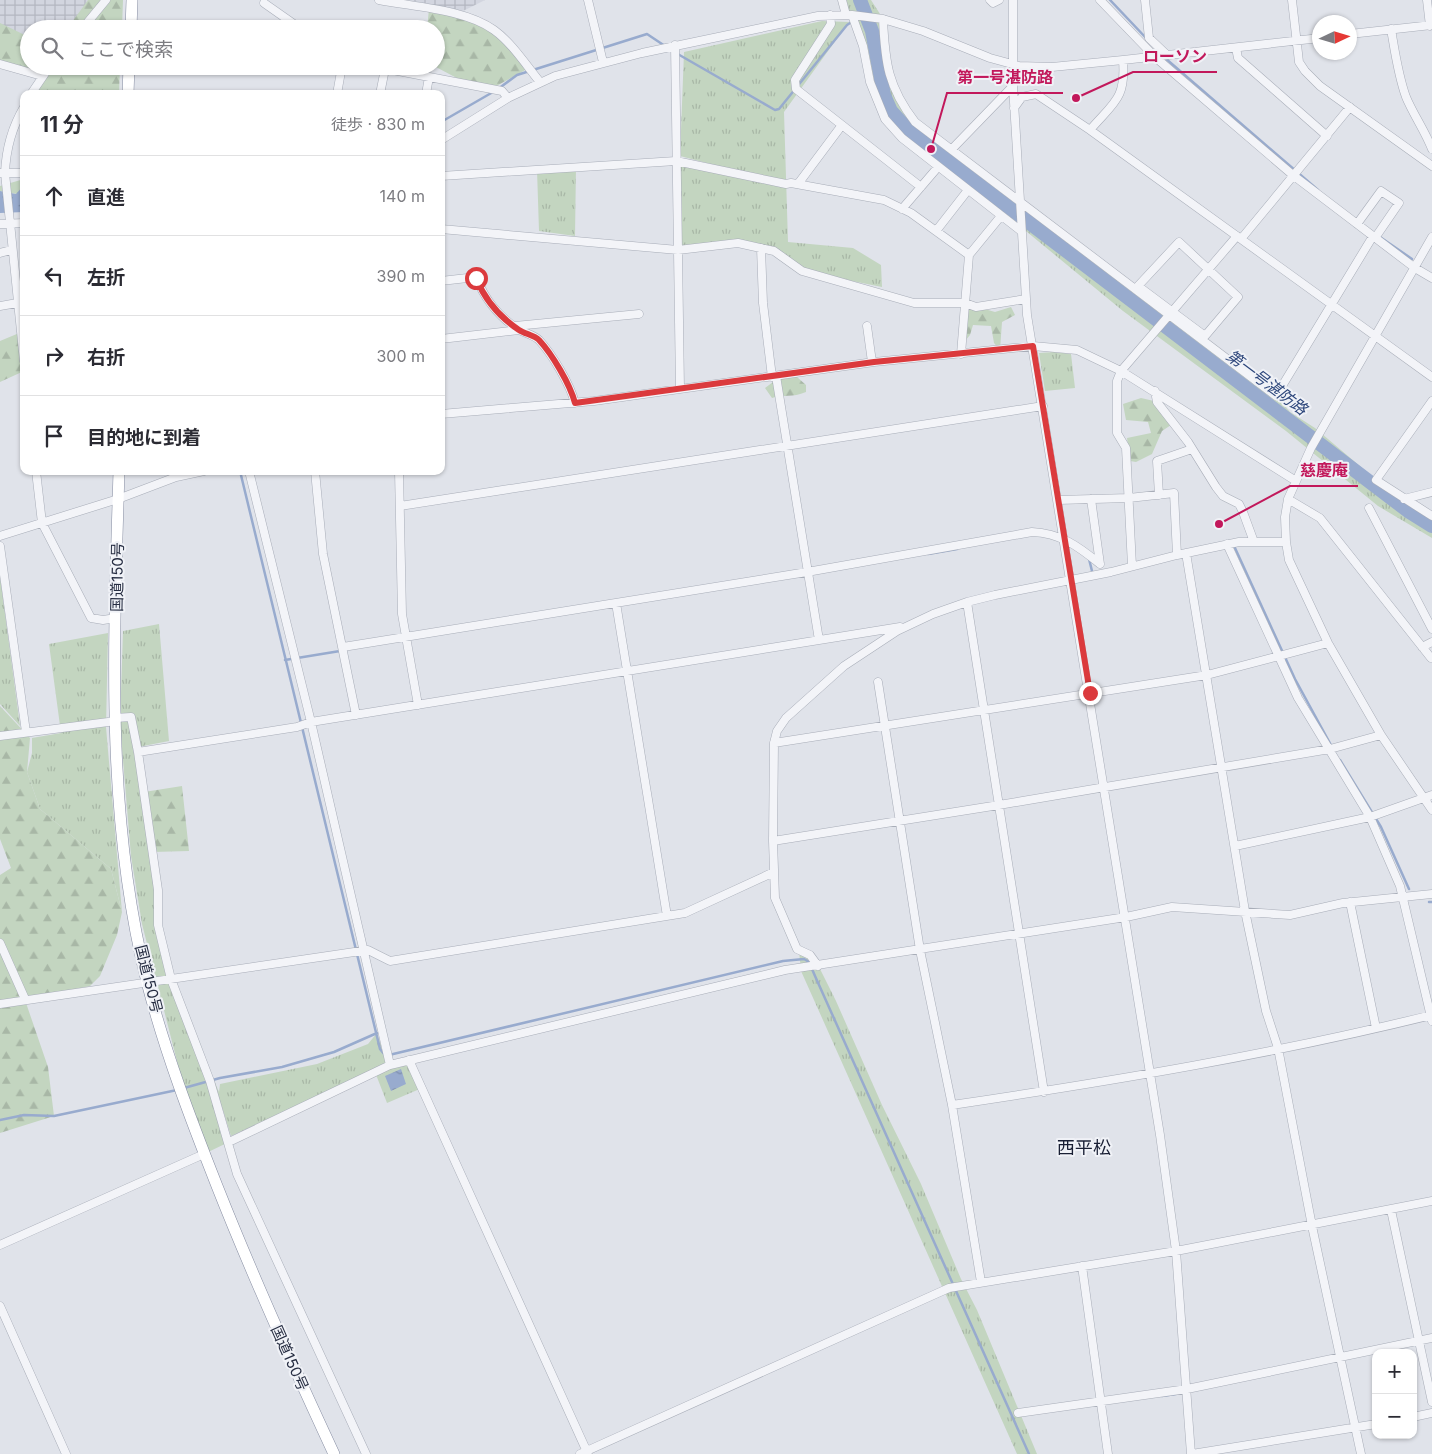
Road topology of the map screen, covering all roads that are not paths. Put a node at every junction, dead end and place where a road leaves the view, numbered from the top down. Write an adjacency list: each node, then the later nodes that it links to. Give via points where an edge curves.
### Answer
1 (106, 0): 17 (street)
2 (132, 0): 18 (highway)
3 (379, 0): 41 (street, via 465,16 480,22 495,31)
4 (588, 0): 30 (street)
5 (842, 0): 15 (street)
6 (990, 0): 7 (street, via 993,3)
7 (999, 0)
8 (1013, 0): 32 (street)
9 (1100, 0): 28 (street)
10 (1145, 0): 27 (street, via 1149,38)
11 (1292, 0): 24 (street)
12 (1426, 0): 20 (street)
13 (264, 3): 19 (street)
14 (830, 15): 15 (street); 25 (street, via 800,18); 52 (street, via 831,24 795,80 796,89)
15 (849, 15): 16 (street); 60 (street, via 863,46 870,82 885,119 902,138)
16 (881, 19): 32 (street, via 923,31); 56 (street, via 884,52 896,94 915,122)
17 (89, 20)
18 (131, 20)
19 (288, 20)
20 (1431, 26): 21 (street)
21 (1391, 29): 22 (street); 57 (street, via 1398,72 1407,100)
22 (1357, 33)
23 (1312, 39): 24 (street)
24 (1297, 41): 26 (street); 49 (street, via 1299,62 1304,71)
25 (675, 45): 30 (street); 58 (street)
26 (1236, 48): 27 (street); 54 (street, via 1238,58)
27 (1168, 55): 28 (street)
28 (1155, 57): 29 (street); 64 (street)
29 (1123, 60): 32 (street, via 1052,67); 53 (street, via 1125,82 1121,94)
30 (603, 62): 41 (street)
31 (0, 64): 33 (street)
32 (1013, 66): 42 (street)
33 (20, 70)
34 (38, 75): 39 (street)
35 (129, 75): 44 (highway)
36 (341, 75): 45 (street)
37 (384, 75): 46 (street)
38 (418, 75): 40 (street)
39 (42, 76): 43 (street)
40 (429, 77): 47 (street); 48 (street, via 502,91)
41 (540, 82): 48 (street)
42 (1013, 86): 50 (street); 56 (street)
43 (33, 90)
44 (128, 90)
45 (340, 90)
46 (381, 90)
47 (427, 90)
48 (508, 98): 55 (street)
49 (1350, 107): 54 (street); 59 (street)
50 (1014, 108): 53 (street, via 1022,97 1036,94); 68 (street)
51 (20, 115): 61 (street, via 13,129)
52 (842, 125): 65 (street); 66 (street)
53 (1090, 130): 79 (street)
54 (1326, 136): 64 (street)
55 (445, 137)
56 (952, 149): 68 (street)
57 (1432, 149)
58 (676, 161): 63 (street); 65 (street); 82 (street)
59 (1432, 166)
60 (938, 167): 66 (street); 67 (street)
61 (2, 173): 62 (street); 71 (street, via 6,189)
62 (20, 173)
63 (445, 176)
64 (1294, 176): 73 (street); 79 (street)
65 (798, 184): 69 (street, via 884,200)
66 (921, 187): 69 (street)
67 (968, 190): 70 (street); 76 (street)
68 (1020, 202): 74 (street); 95 (street)
69 (902, 209): 76 (street)
70 (1001, 216): 74 (street); 84 (street)
71 (5, 221): 72 (street); 81 (street)
72 (20, 223)
73 (1358, 223): 77 (street); 77 (street, via 1381,190 1399,202)
74 (1021, 229): 89 (street)
75 (445, 230): 82 (street)
76 (936, 231): 84 (street)
77 (1375, 236): 85 (street); 92 (street)
78 (1432, 237): 85 (street)
79 (1239, 238): 86 (street); 92 (street)
80 (760, 248): 82 (street, via 738,244); 91 (street, via 774,251 802,271 914,303); 105 (street, via 762,303)
81 (11, 250): 83 (street); 90 (street)
82 (678, 250): 107 (street)
83 (0, 253)
84 (969, 255): 91 (street)
85 (1415, 268): 87 (street); 99 (street)
86 (1208, 269): 95 (street); 95 (street, via 1238,297 1205,336); 95 (street, via 1179,242 1138,286)
87 (1432, 278)
88 (445, 281): 98 (street, via 476,278 492,308)
89 (1026, 299): 91 (street, via 976,307); 101 (street)
90 (17, 303): 93 (street); 97 (street)
91 (964, 303): 102 (street)
92 (1333, 305): 95 (street, via 1276,396); 99 (street)
93 (0, 306)
94 (639, 314): 98 (street)
95 (1168, 314): 104 (street)
96 (867, 326): 103 (street)
97 (20, 328)
98 (517, 328): 100 (street); 110 (street, via 538,339 569,383)
99 (1376, 336): 106 (street); 121 (street, via 1318,435)
100 (445, 338)
101 (1033, 346): 102 (street); 104 (street, via 1077,350); 111 (street)
102 (961, 354): 103 (street)
103 (872, 362): 105 (street)
104 (1121, 371): 108 (street); 124 (street, via 1117,381 1117,432 1126,448)
105 (774, 377): 107 (street); 113 (street)
106 (1432, 377)
107 (680, 389): 110 (street)
108 (1154, 391): 114 (street, via 1157,402); 121 (street)
109 (1432, 401): 128 (street, via 1376,480)
110 (575, 403): 112 (street)
111 (1043, 406): 113 (street); 129 (street)
112 (445, 414)
113 (786, 447): 130 (street); 144 (street)
114 (1192, 449): 123 (street, via 1157,461); 136 (street, via 1223,496 1238,504)
115 (36, 475): 133 (street)
116 (119, 475): 125 (highway, 国道150号)
117 (185, 475): 125 (street)
118 (250, 475): 168 (street)
119 (314, 475): 157 (street, via 323,554)
120 (399, 475): 130 (street)
121 (1296, 481): 127 (street)
122 (1432, 492): 128 (street)
123 (1159, 495): 124 (street); 141 (street, via 1174,493)
124 (1129, 498): 126 (street); 143 (street)
125 (118, 499): 133 (street); 149 (highway, 国道150号)
126 (1091, 499): 129 (street); 142 (street)
127 (1288, 499): 137 (street); 156 (street, via 1320,518)
128 (1404, 499): 132 (street)
129 (1058, 500): 135 (street)
130 (400, 506): 152 (street, via 402,614)
131 (1369, 508): 151 (street)
132 (1432, 516)
133 (42, 523): 134 (street); 149 (street, via 91,618)
134 (0, 536)
135 (1064, 539): 142 (street); 144 (street, via 1049,533 1032,532); 146 (street)
136 (1254, 542): 137 (street); 139 (street)
137 (1286, 542): 155 (street, via 1296,577)
138 (0, 546): 170 (street)
139 (1228, 547): 140 (street); 158 (street)
140 (1186, 553): 141 (street); 161 (street)
141 (1177, 555): 143 (street)
142 (1100, 564): 145 (street)
143 (1132, 566): 145 (street)
144 (807, 572): 148 (street); 153 (street)
145 (1101, 574): 146 (street)
146 (1071, 580): 147 (street); 163 (street)
147 (967, 602): 150 (street); 165 (street)
148 (616, 603): 152 (street); 160 (street)
149 (116, 618): 167 (highway, 国道150号)
150 (907, 626): 153 (street); 173 (street, via 844,666 808,697 786,718)
151 (1432, 629)
152 (406, 638): 157 (street); 164 (street)
153 (818, 640): 160 (street)
154 (1432, 642): 156 (street)
155 (1328, 643): 158 (street); 171 (street)
156 (1422, 646): 159 (street)
157 (344, 647): 166 (street)
158 (1283, 656): 161 (street); 174 (street, via 1298,698)
159 (1431, 658)
160 (628, 671): 164 (street); 190 (street)
161 (1206, 676): 163 (street); 176 (street)
162 (878, 682): 169 (street)
163 (1090, 693): 165 (street); 177 (street)
164 (418, 705): 166 (street)
165 (984, 710): 169 (street); 179 (street)
166 (356, 715): 168 (street)
167 (116, 719): 170 (street); 175 (street, via 131,717); 198 (highway, 国道150号, via 125,857)
168 (311, 722): 175 (street, via 297,728); 195 (street)
169 (886, 726): 173 (street); 182 (street)
170 (26, 732): 172 (street)
171 (1381, 735): 174 (street); 178 (street)
172 (0, 736)
173 (774, 743): 183 (street)
174 (1331, 749): 176 (street); 181 (street)
175 (138, 752): 197 (street, via 158,890 158,925)
176 (1222, 768): 177 (street); 184 (street)
177 (1105, 788): 179 (street); 191 (street)
178 (1428, 797): 180 (street); 181 (street)
179 (999, 805): 182 (street); 192 (street)
180 (1432, 810)
181 (1370, 817): 184 (street); 187 (street)
182 (900, 821): 183 (street); 194 (street)
183 (773, 841): 185 (street)
184 (1235, 846): 189 (street)
185 (774, 872): 190 (street, via 685,913); 196 (street, via 775,898 796,949 810,954)
186 (1432, 894): 187 (street)
187 (1402, 897): 188 (street); 201 (street)
188 (1350, 902): 189 (street, via 1290,915); 202 (street)
189 (1245, 911): 191 (street, via 1172,907); 203 (street, via 1266,1011)
190 (667, 916): 195 (street, via 390,961)
191 (1126, 917): 192 (street); 206 (street)
192 (1019, 934): 194 (street); 207 (street)
193 (0, 943): 199 (street)
194 (920, 950): 196 (street); 208 (street)
195 (363, 951): 197 (street); 205 (street)
196 (818, 966): 204 (street, via 784,970)
197 (171, 979): 198 (street); 209 (street, via 210,1081)
198 (147, 982): 199 (street); 210 (highway, 国道150号, via 182,1096)
199 (24, 1000): 200 (street)
200 (0, 1004)
201 (1432, 1017): 202 (street)
202 (1376, 1028): 203 (street)
203 (1278, 1048): 206 (street); 213 (street)
204 (409, 1060): 205 (street); 230 (street)
205 (389, 1062): 209 (street)
206 (1150, 1074): 207 (street); 215 (street)
207 (1044, 1092): 208 (street)
208 (952, 1105): 217 (street)
209 (229, 1142): 233 (street, via 237,1174)
210 (204, 1154): 214 (street); 232 (highway, 国道150号, via 249,1265)
211 (1432, 1201): 212 (street)
212 (1391, 1210): 213 (street); 220 (street)
213 (1312, 1226): 215 (street); 221 (street)
214 (0, 1245)
215 (1176, 1251): 216 (street); 222 (street)
216 (1082, 1266): 217 (street); 223 (street)
217 (980, 1282): 230 (street, via 949,1288)
218 (0, 1306): 231 (street)
219 (1432, 1338): 220 (street)
220 (1418, 1341): 221 (street); 224 (street)
221 (1340, 1358): 222 (street); 229 (street)
222 (1187, 1389): 223 (street); 235 (street)
223 (1100, 1402): 225 (street); 234 (street)
224 (1432, 1402)
225 (1018, 1413)
226 (1432, 1413): 227 (street)
227 (1417, 1416)
228 (1372, 1425): 229 (street)
229 (1355, 1428): 235 (street); 236 (street)
230 (584, 1453)
231 (66, 1454)
232 (334, 1454)
233 (366, 1454)
234 (1108, 1454)
235 (1191, 1454)
236 (1361, 1454)

